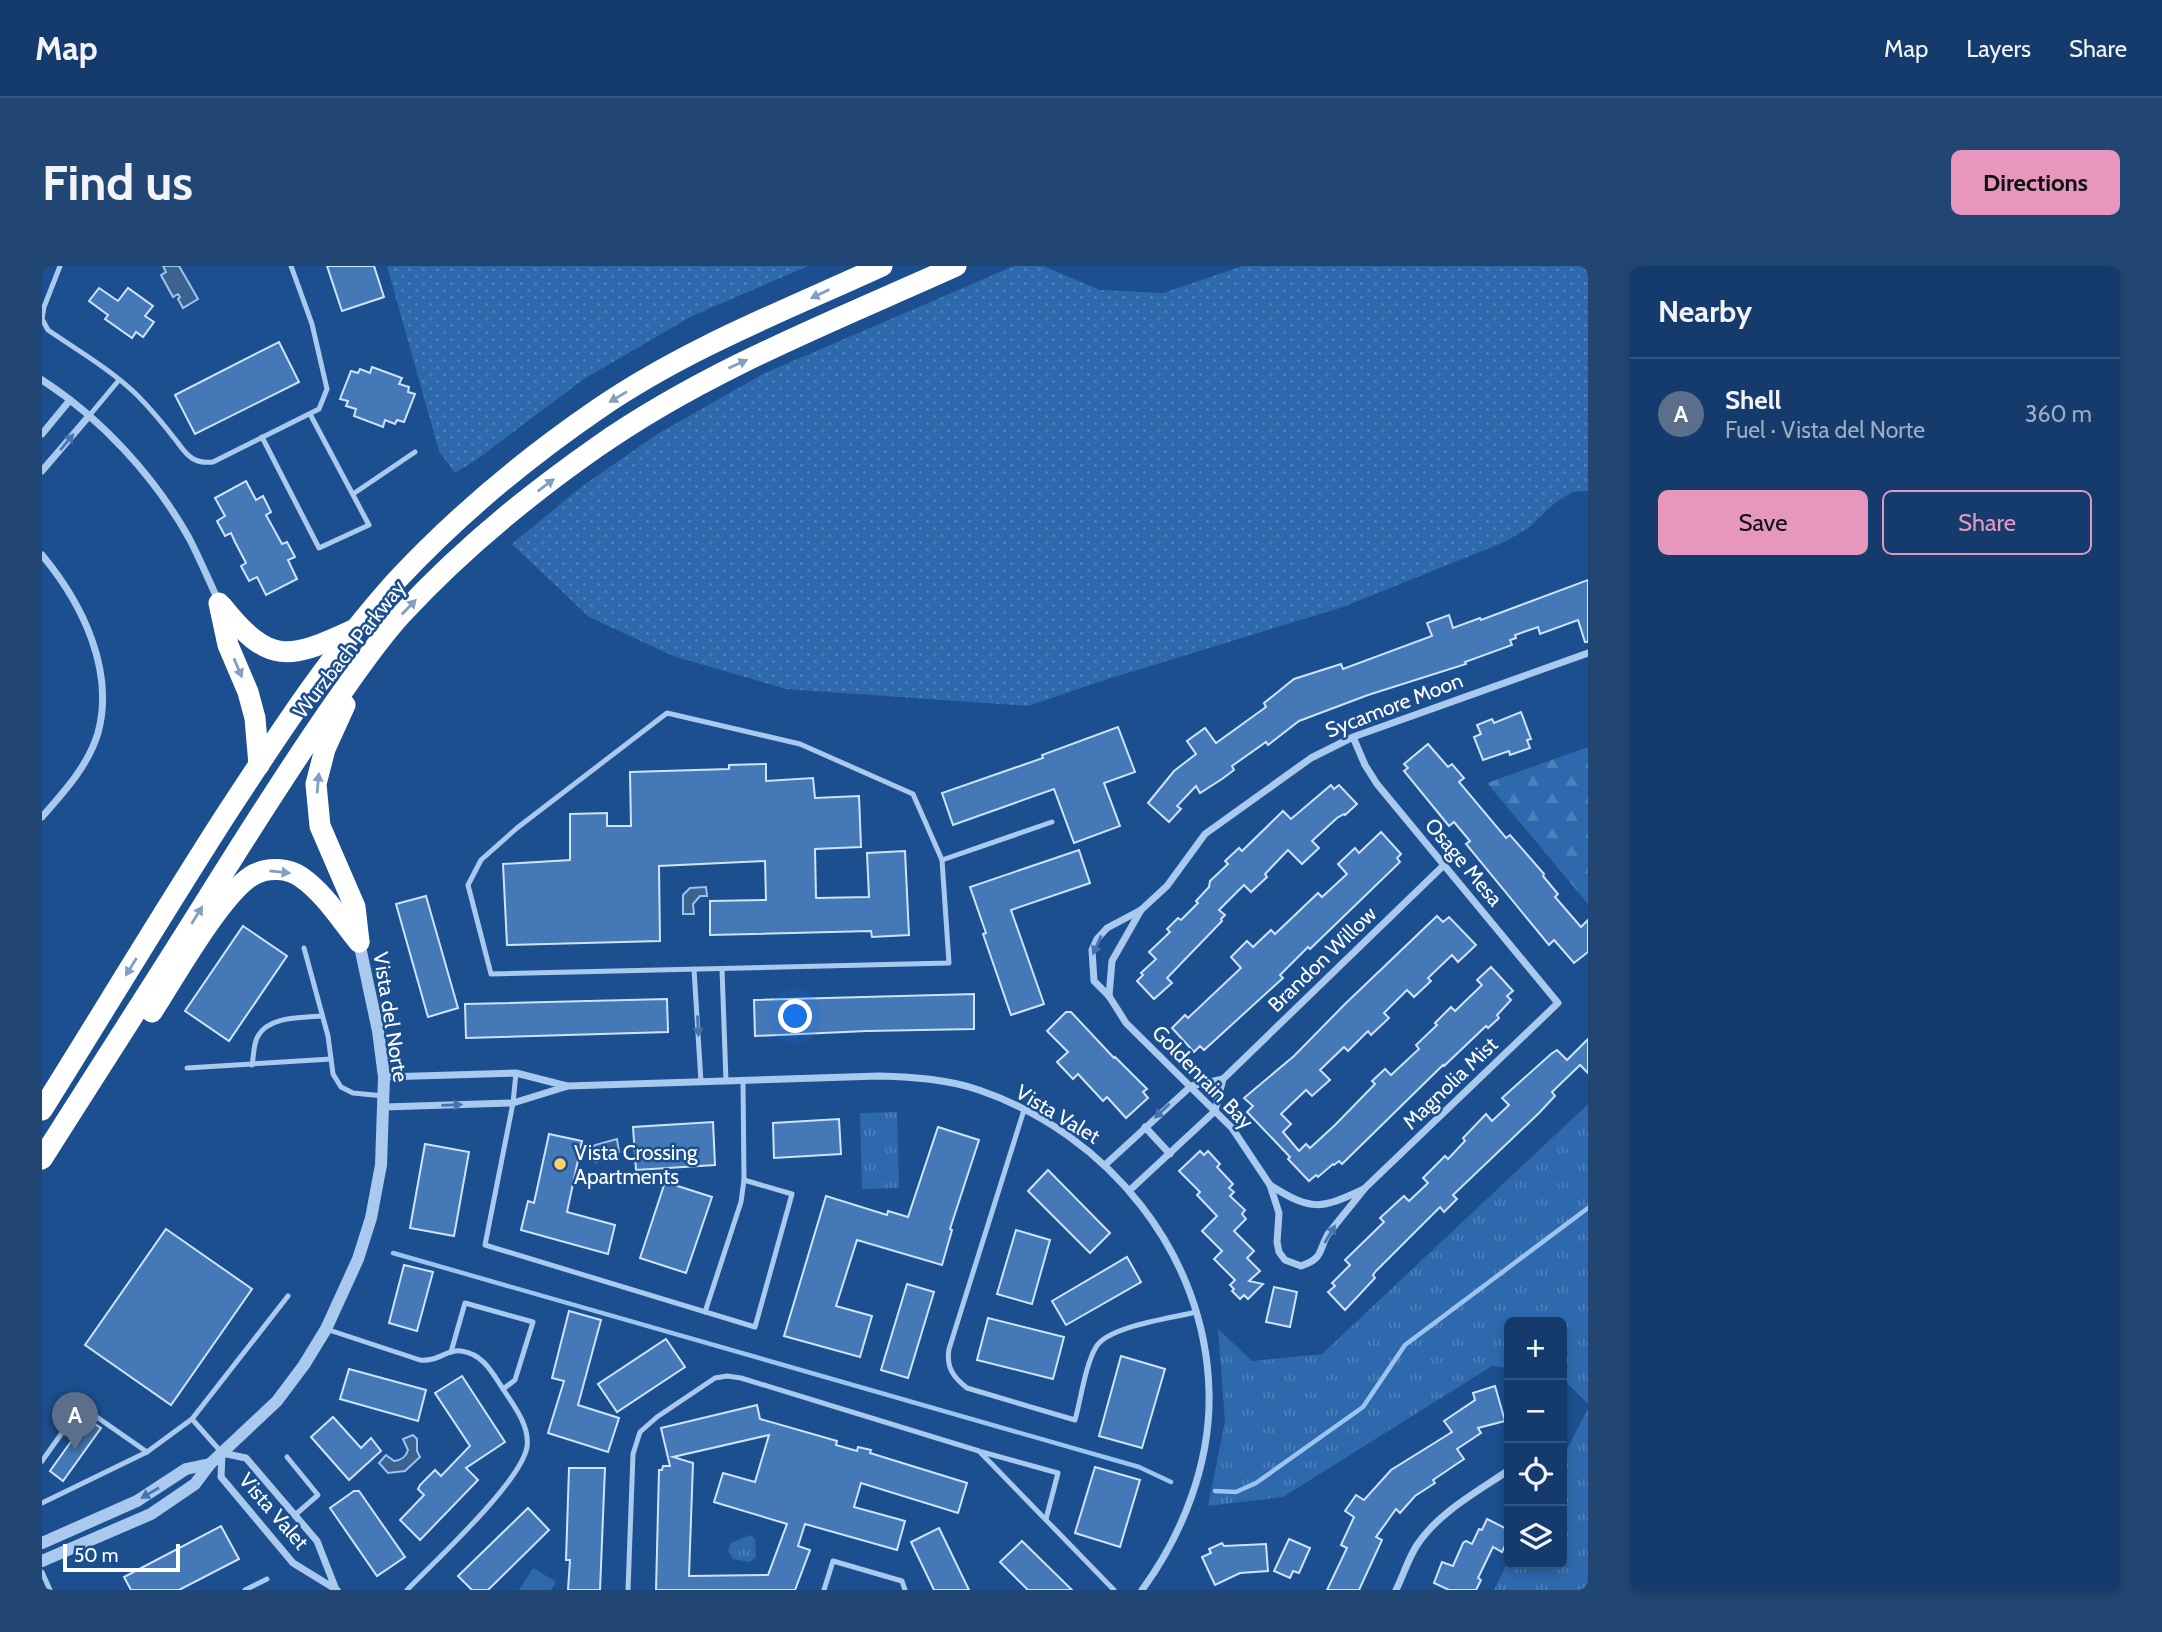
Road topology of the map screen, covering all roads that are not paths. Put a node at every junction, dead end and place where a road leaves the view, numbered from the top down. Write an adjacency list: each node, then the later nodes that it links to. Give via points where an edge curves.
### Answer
1 (60, 266): 5 (lane)
2 (291, 266): 9 (lane, via 312,324 327,389 319,409)
3 (883, 266): 18 (highway, Wurzbach Parkway, one-way to 18, via 700,349 600,407 474,506)
4 (956, 266): 20 (highway, Wurzbach Parkway, one-way to 4, via 400,616 456,560 598,446 716,374)
5 (42, 319): 7 (lane, via 48,330)
6 (42, 380): 8 (street)
7 (119, 380): 10 (lane); 12 (lane, via 193,460 213,462)
8 (70, 400): 10 (street); 11 (street)
9 (310, 414): 12 (lane); 15 (lane)
10 (89, 416): 14 (street, one-way to 10); 17 (street, via 127,453 172,512)
11 (42, 434)
12 (262, 438): 15 (lane, via 319,548 369,525)
13 (415, 453): 15 (lane)
14 (43, 468)
15 (353, 494)
16 (42, 555): 23 (street, via 90,634 98,660 102,711 89,755)
17 (219, 603): 18 (highway, via 243,633 266,648 289,653 319,646); 22 (highway, one-way to 22, via 228,645 255,718)
18 (355, 629): 22 (highway, Wurzbach Parkway)
19 (1588, 653): 21 (street, Sycamore Moon)
20 (365, 660): 28 (highway, one-way to 20, via 355,907 320,826 316,784 325,749); 53 (highway, Wurzbach Parkway, one-way to 20, via 284,776)
21 (1353, 737): 26 (street, Osage Mesa, via 1377,784); 27 (street, Sycamore Moon, via 1311,758 1205,834 1167,886)
22 (258, 765): 47 (highway, Wurzbach Parkway, one-way to 47)
23 (42, 817)
24 (1052, 822): 25 (lane)
25 (942, 860): 30 (lane, via 913,794 800,744 667,713 517,828 481,860 468,885 491,974); 31 (lane, via 948,963)
26 (1444, 865): 33 (street, Osage Mesa); 40 (street, Brandon Willow)
27 (1141, 909): 32 (street, Sycamore Moon, via 1112,961); 32 (street, Sycamore Moon, one-way to 32, via 1107,928 1092,950 1094,981)
28 (359, 942): 39 (street, Vista del Norte); 53 (highway, one-way to 28, via 89,1108 228,897 256,873 281,869 299,876 317,890)
29 (304, 948): 34 (lane)
30 (694, 969): 31 (lane); 43 (lane, one-way to 43)
31 (722, 969): 41 (lane)
32 (1109, 996): 45 (street, Goldenrain Bay, via 1126,1023)
33 (1558, 1003): 57 (street, Magnolia Mist)
34 (321, 1016): 35 (lane); 36 (lane, via 267,1026 258,1035)
35 (331, 1059): 36 (lane); 46 (lane, via 332,1074 341,1087)
36 (253, 1065): 37 (lane)
37 (187, 1068)
38 (516, 1073): 39 (street, Vista Valet); 44 (street, Vista Valet); 48 (lane)
39 (384, 1077): 46 (street, Vista del Norte)
40 (1223, 1079): 45 (street); 50 (street)
41 (726, 1081): 42 (street, Vista Valet); 43 (street, Vista Valet)
42 (743, 1081): 49 (street, Vista Valet, via 913,1077 979,1090); 55 (lane)
43 (701, 1082): 44 (street, Vista Valet)
44 (568, 1086): 48 (street, Vista Valet)
45 (1191, 1086): 50 (street, Goldenrain Bay); 51 (street, one-way to 51)
46 (384, 1101): 48 (street, Vista Valet, one-way to 48); 62 (street, Vista del Norte, via 382,1165 371,1218)
47 (45, 1103)
48 (513, 1103): 60 (lane, via 485,1245)
49 (1024, 1110): 54 (street, Vista Valet); 61 (lane, via 949,1349 950,1371 958,1381 967,1388 1075,1420 1093,1355 1103,1339)
50 (1215, 1111): 52 (street); 56 (street, Goldenrain Bay, via 1232,1128)
51 (1145, 1127): 52 (street); 54 (street)
52 (1170, 1154): 58 (street)
53 (42, 1161)
54 (1105, 1164): 58 (street, Vista Valet)
55 (744, 1180): 60 (lane); 60 (lane, via 792,1194 755,1327)
56 (1270, 1185): 57 (street, Magnolia Mist, via 1312,1206); 57 (street, Magnolia Mist, one-way to 57, via 1279,1213 1279,1252 1285,1260 1301,1266 1319,1256 1328,1234)
57 (1365, 1188)
58 (1130, 1189): 61 (street, Vista Valet, via 1178,1264)
59 (288, 1296): 65 (lane)
60 (705, 1312)
61 (1196, 1312): 88 (street, Vista Valet, via 1209,1392 1202,1459 1182,1521)
62 (327, 1329): 63 (lane, via 420,1360 432,1361); 68 (street, Vista del Norte, via 277,1401)
63 (451, 1352): 64 (lane, via 462,1351 486,1361); 64 (lane, via 464,1303 533,1322 515,1380)
64 (503, 1389): 83 (lane, via 525,1428 527,1446 522,1463 508,1484)
65 (192, 1419): 67 (lane); 68 (lane)
66 (979, 1451): 75 (lane); 75 (lane, via 1058,1473); 84 (lane, via 741,1378 715,1378 640,1432 633,1454)
67 (147, 1452): 70 (lane, via 80,1406); 73 (lane)
68 (222, 1453): 71 (street, Vista del Norte); 74 (street, Vista Valet, via 246,1458); 80 (street, Vista Valet, via 221,1477 293,1563)
69 (287, 1457): 74 (lane, via 318,1495)
70 (42, 1461)
71 (210, 1464): 76 (street, Vista del Norte, one-way to 76, via 186,1469 124,1507); 77 (street, Vista del Norte, via 195,1484 151,1514)
72 (1504, 1473): 89 (street, via 1429,1530 1415,1548)
73 (42, 1503)
74 (295, 1515): 80 (street, Vista Valet, via 317,1541)
75 (1046, 1519): 87 (lane)
76 (42, 1543)
77 (42, 1561)
78 (42, 1572): 81 (lane)
79 (267, 1578): 82 (lane)
80 (336, 1589)
81 (50, 1590)
82 (244, 1590)
83 (407, 1590)
84 (628, 1590)
85 (824, 1590): 86 (lane, via 833,1561 902,1581)
86 (905, 1590)
87 (1114, 1590)
88 (1142, 1590)
89 (1396, 1590)

